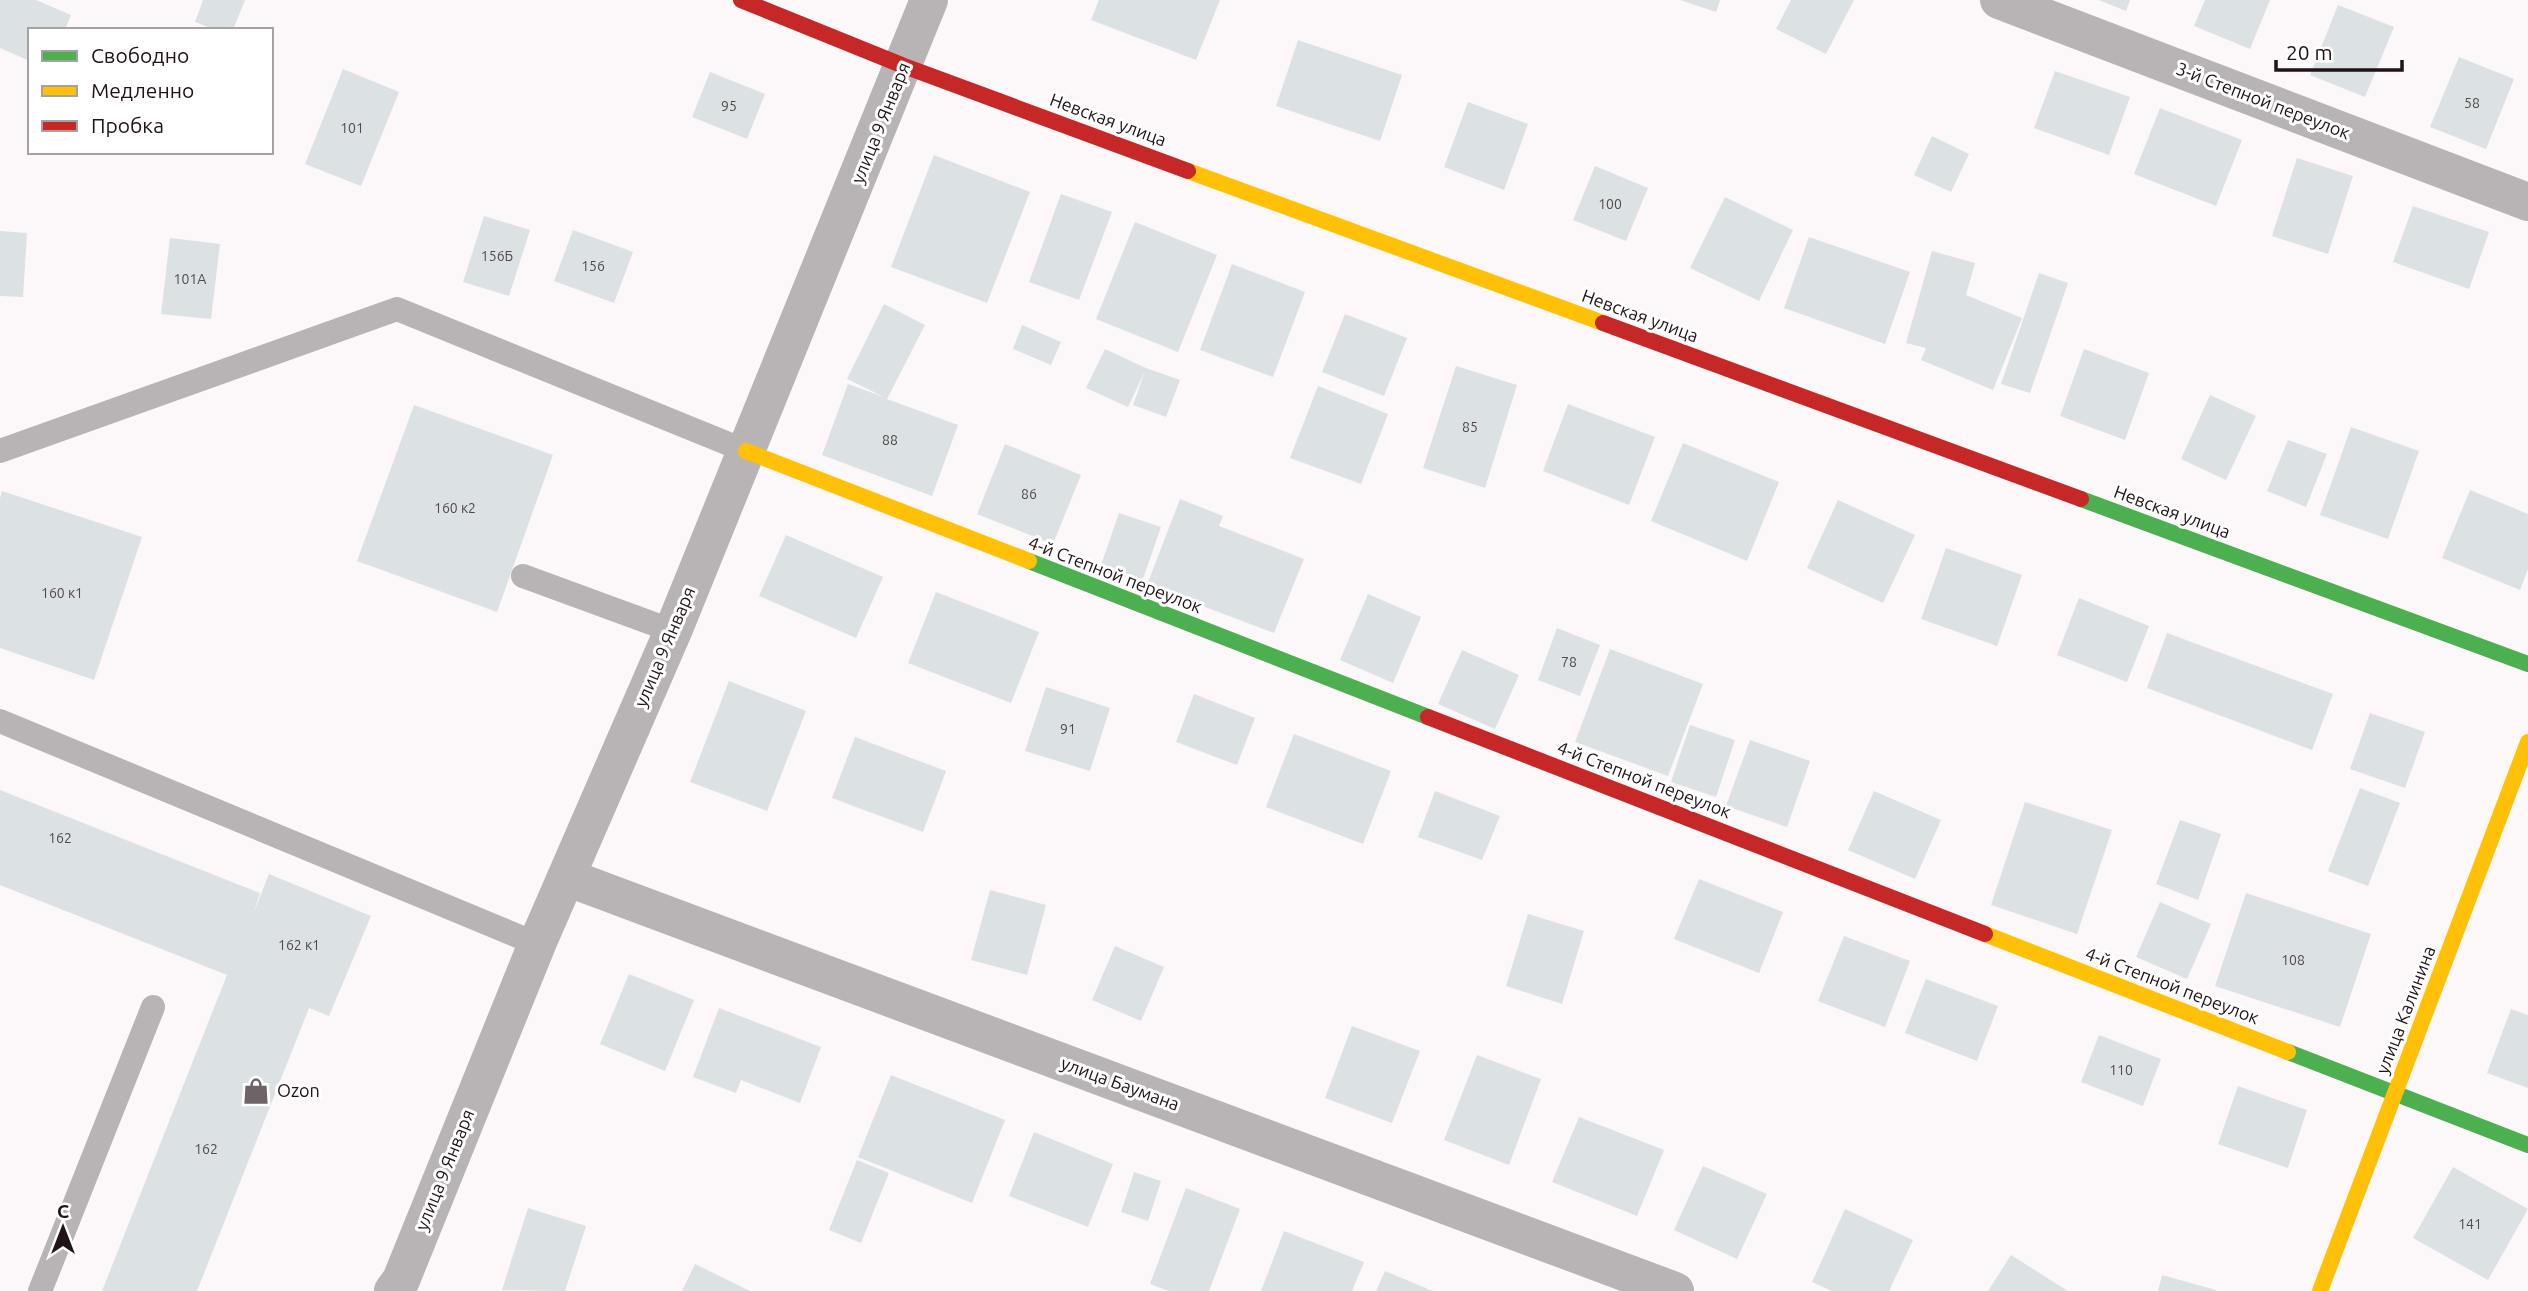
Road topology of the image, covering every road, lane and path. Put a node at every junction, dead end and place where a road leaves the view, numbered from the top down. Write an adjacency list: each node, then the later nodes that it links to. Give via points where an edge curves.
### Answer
1 (741, 0): 4 (street, Невская улица)
2 (929, 0): 4 (street, улица 9 Января)
3 (1999, 0): 5 (street, 3-й Степной переулок)
4 (904, 66): 7 (street, улица 9 Января); 10 (street, Невская улица)
5 (2528, 202)
6 (0, 451): 7 (lane, via 397,309)
7 (746, 452): 9 (street, улица 9 Января); 16 (street, 4-й Степной переулок)
8 (523, 576): 9 (lane)
9 (673, 631): 13 (street, улица 9 Января)
10 (2528, 664)
11 (0, 721): 14 (lane)
12 (2528, 742): 16 (street, улица Калинина)
13 (566, 877): 14 (street, улица 9 Января); 20 (street, улица Баумана)
14 (537, 944): 18 (street, улица 9 Января)
15 (153, 1007): 19 (lane)
16 (2395, 1093): 17 (street, 4-й Степной переулок); 21 (street, улица Калинина)
17 (2528, 1145)
18 (408, 1287)
19 (40, 1291)
20 (1675, 1291)
21 (2319, 1291)

